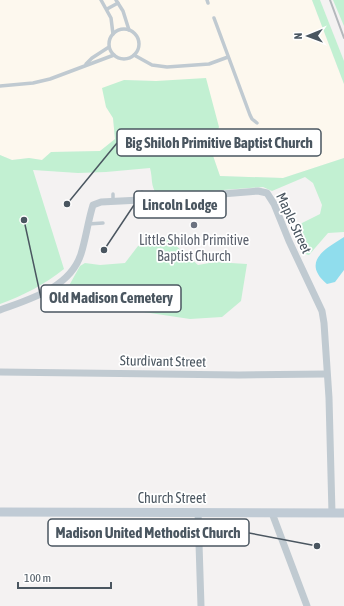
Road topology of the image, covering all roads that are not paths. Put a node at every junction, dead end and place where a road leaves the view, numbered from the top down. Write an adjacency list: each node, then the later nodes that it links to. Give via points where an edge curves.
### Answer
1 (101, 0): 3 (lane)
2 (117, 2): 3 (lane); 5 (lane)
3 (107, 8): 6 (lane)
4 (214, 18): 10 (lane)
5 (130, 30): 6 (lane, via 121,29); 9 (lane, via 138,41)
6 (113, 34): 7 (lane)
7 (109, 47): 8 (lane); 11 (lane)
8 (114, 55): 9 (lane, via 121,59); 11 (lane)
9 (134, 55): 10 (lane, via 152,65 167,67 209,64)
10 (228, 57): 13 (lane, via 250,115)
11 (85, 65): 12 (lane, via 34,83)
12 (0, 86)
13 (257, 123)
14 (142, 192): 16 (lane)
15 (208, 195): 16 (street, Maple Street); 17 (lane); 22 (street, Maple Street, via 258,191 267,193 270,197 322,311)
16 (143, 200): 19 (street, Maple Street, via 113,198 101,202 93,206)
17 (211, 215)
18 (102, 223): 19 (lane)
19 (88, 224): 20 (street, Maple Street, via 81,254 71,273 48,290)
20 (0, 310)
21 (0, 372): 22 (street, Sturdivant Street)
22 (326, 374): 26 (street, Maple Street, via 329,496)
23 (0, 512): 24 (street, Church Street)
24 (198, 512): 25 (street, Church Street); 28 (street)
25 (272, 513): 26 (street, Church Street); 29 (street)
26 (332, 513): 27 (street, Church Street)
27 (344, 513)
28 (201, 606)
29 (307, 606)

